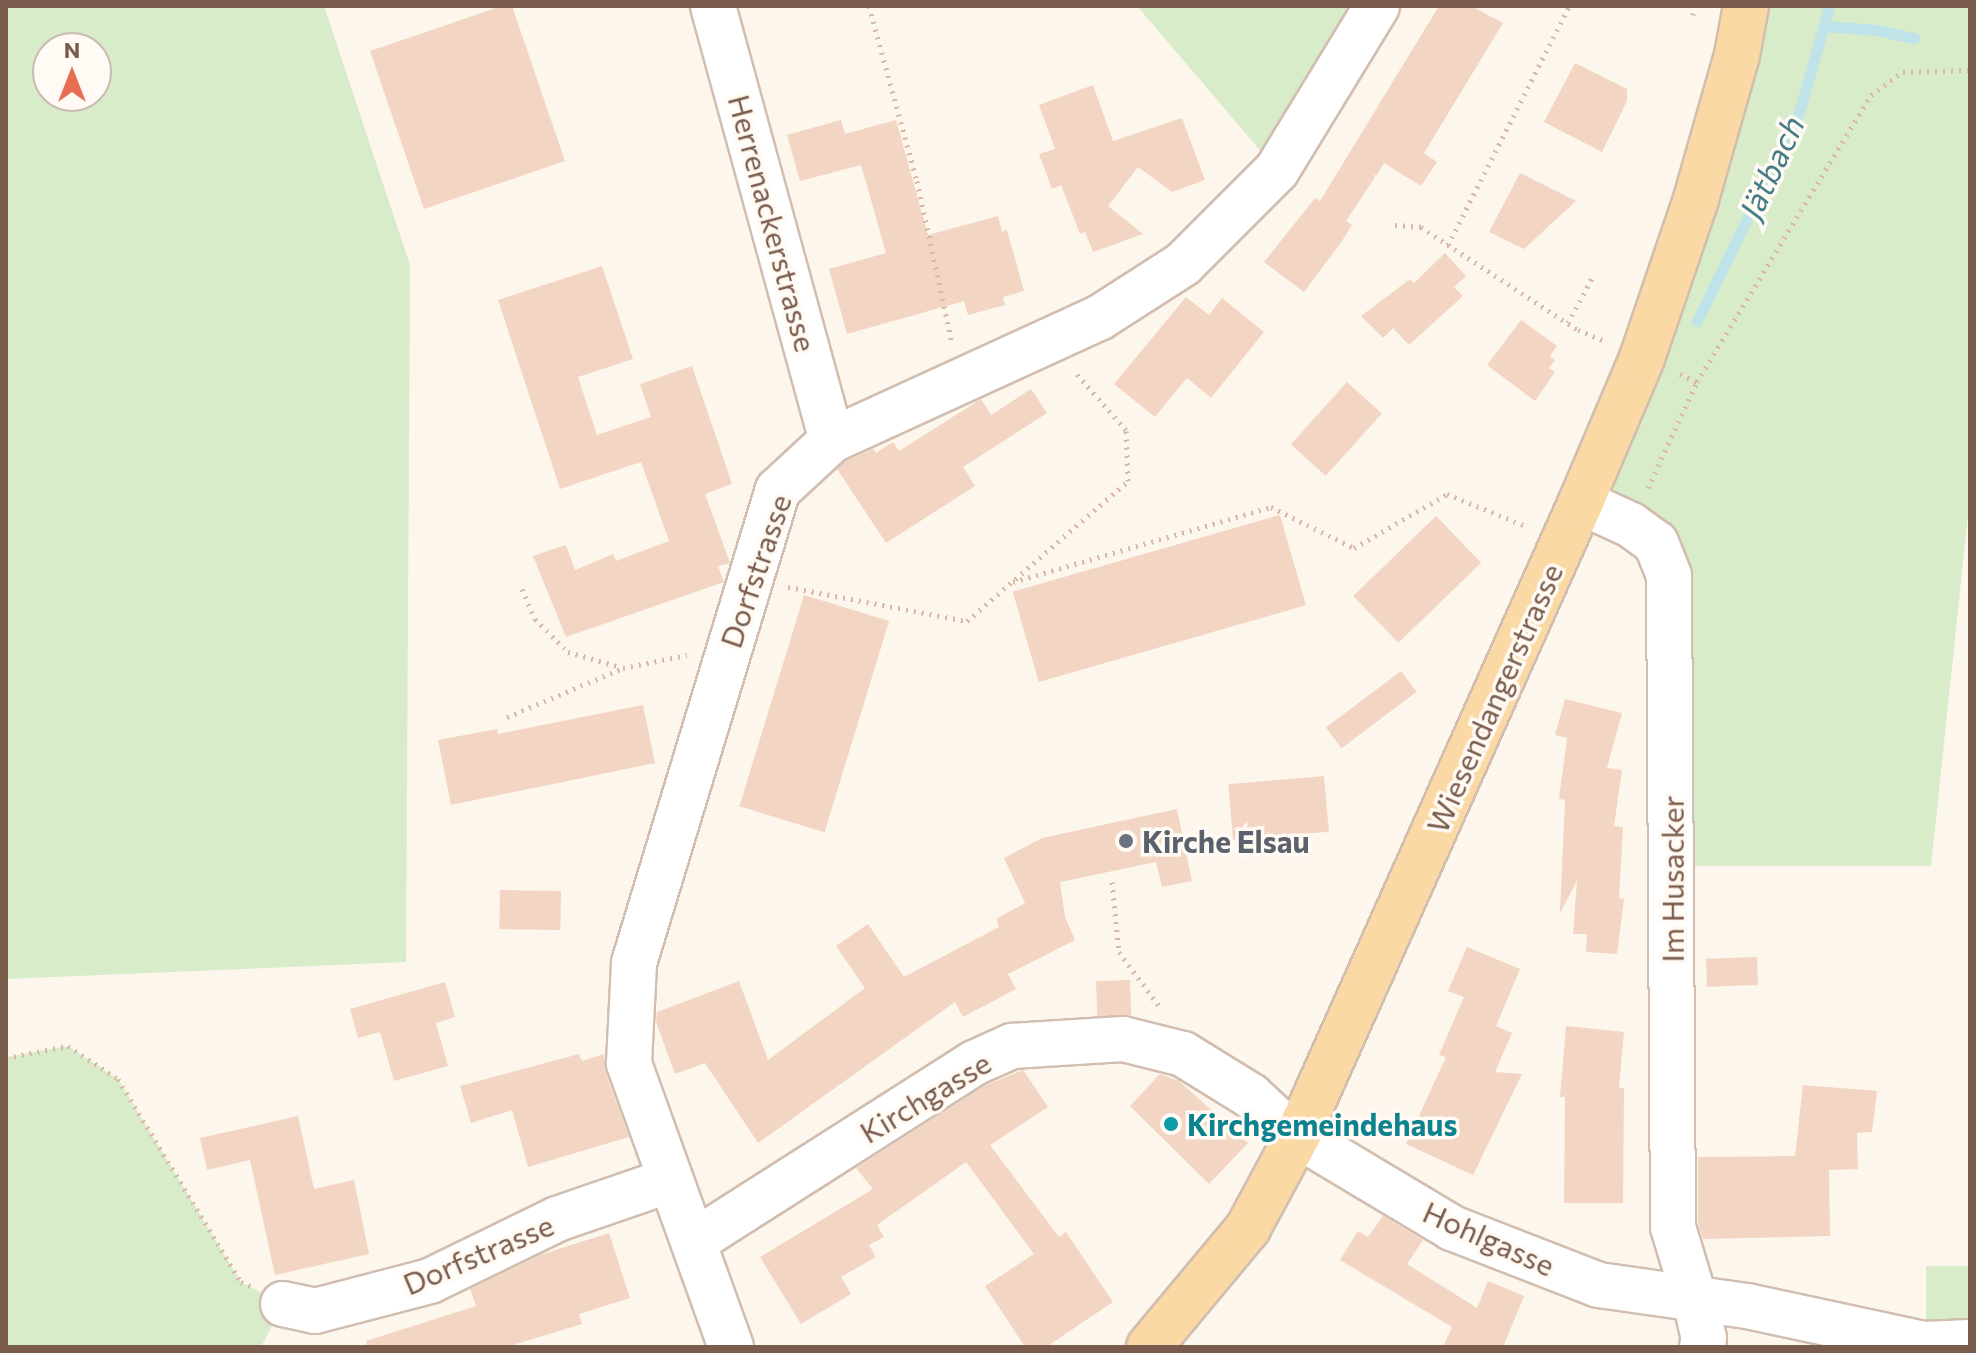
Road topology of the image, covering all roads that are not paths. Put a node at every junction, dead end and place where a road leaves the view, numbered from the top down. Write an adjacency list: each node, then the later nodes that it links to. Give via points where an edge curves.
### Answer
1 (713, 6): 4 (street, Herrenackerstrasse)
2 (1377, 6): 4 (street, Dorfstrasse, via 1277,170 1183,264 1099,318)
3 (1746, 6): 5 (main road, Wiesendangerstrasse, via 1696,199 1642,358)
4 (832, 440): 7 (street, Dorfstrasse, via 778,490 634,963 629,1063)
5 (1581, 502): 6 (main road, Wiesendangerstrasse); 9 (street, Im Husacker, via 1656,543 1669,576 1673,1227)
6 (1298, 1135): 8 (street, Kirchgasse, via 1251,1096 1183,1054 1123,1039 1012,1046 974,1063); 9 (street, Hohlgasse, via 1452,1228 1599,1285); 13 (main road, Wiesendangerstrasse, via 1248,1228)
7 (670, 1180): 8 (street, Dorfstrasse); 10 (street, Dorfstrasse, via 557,1219 430,1281 315,1311)
8 (693, 1239): 12 (street, Dorfstrasse)
9 (1695, 1300): 11 (street, Hohlgasse, via 1924,1344); 14 (street, Im Husacker)
10 (283, 1304)
11 (1970, 1342)
12 (731, 1347)
13 (1149, 1347)
14 (1702, 1347)

